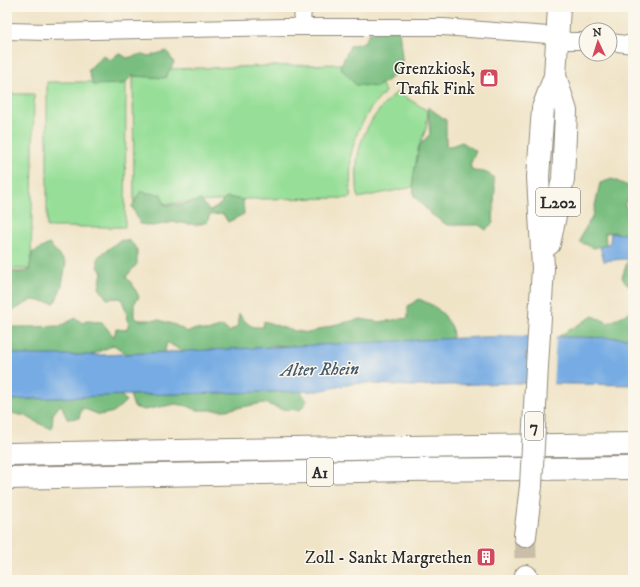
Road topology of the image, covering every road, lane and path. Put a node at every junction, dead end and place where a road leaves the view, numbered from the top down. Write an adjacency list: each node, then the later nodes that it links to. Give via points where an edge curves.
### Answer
1 (303, 7): 3 (street)
2 (559, 7): 5 (main road, L202)
3 (302, 26): 4 (street); 5 (street, via 443,27)
4 (8, 31)
5 (557, 37): 6 (street); 9 (main road, L202, via 556,67 566,112 564,179 543,271)
6 (578, 41)
7 (618, 43): 8 (street)
8 (633, 45)
9 (537, 366): 14 (main road, 7, bridge, via 531,486)
10 (633, 444): 11 (main road, A1)
11 (7, 454)
12 (633, 468): 13 (main road, A1)
13 (7, 478)
14 (525, 536)

